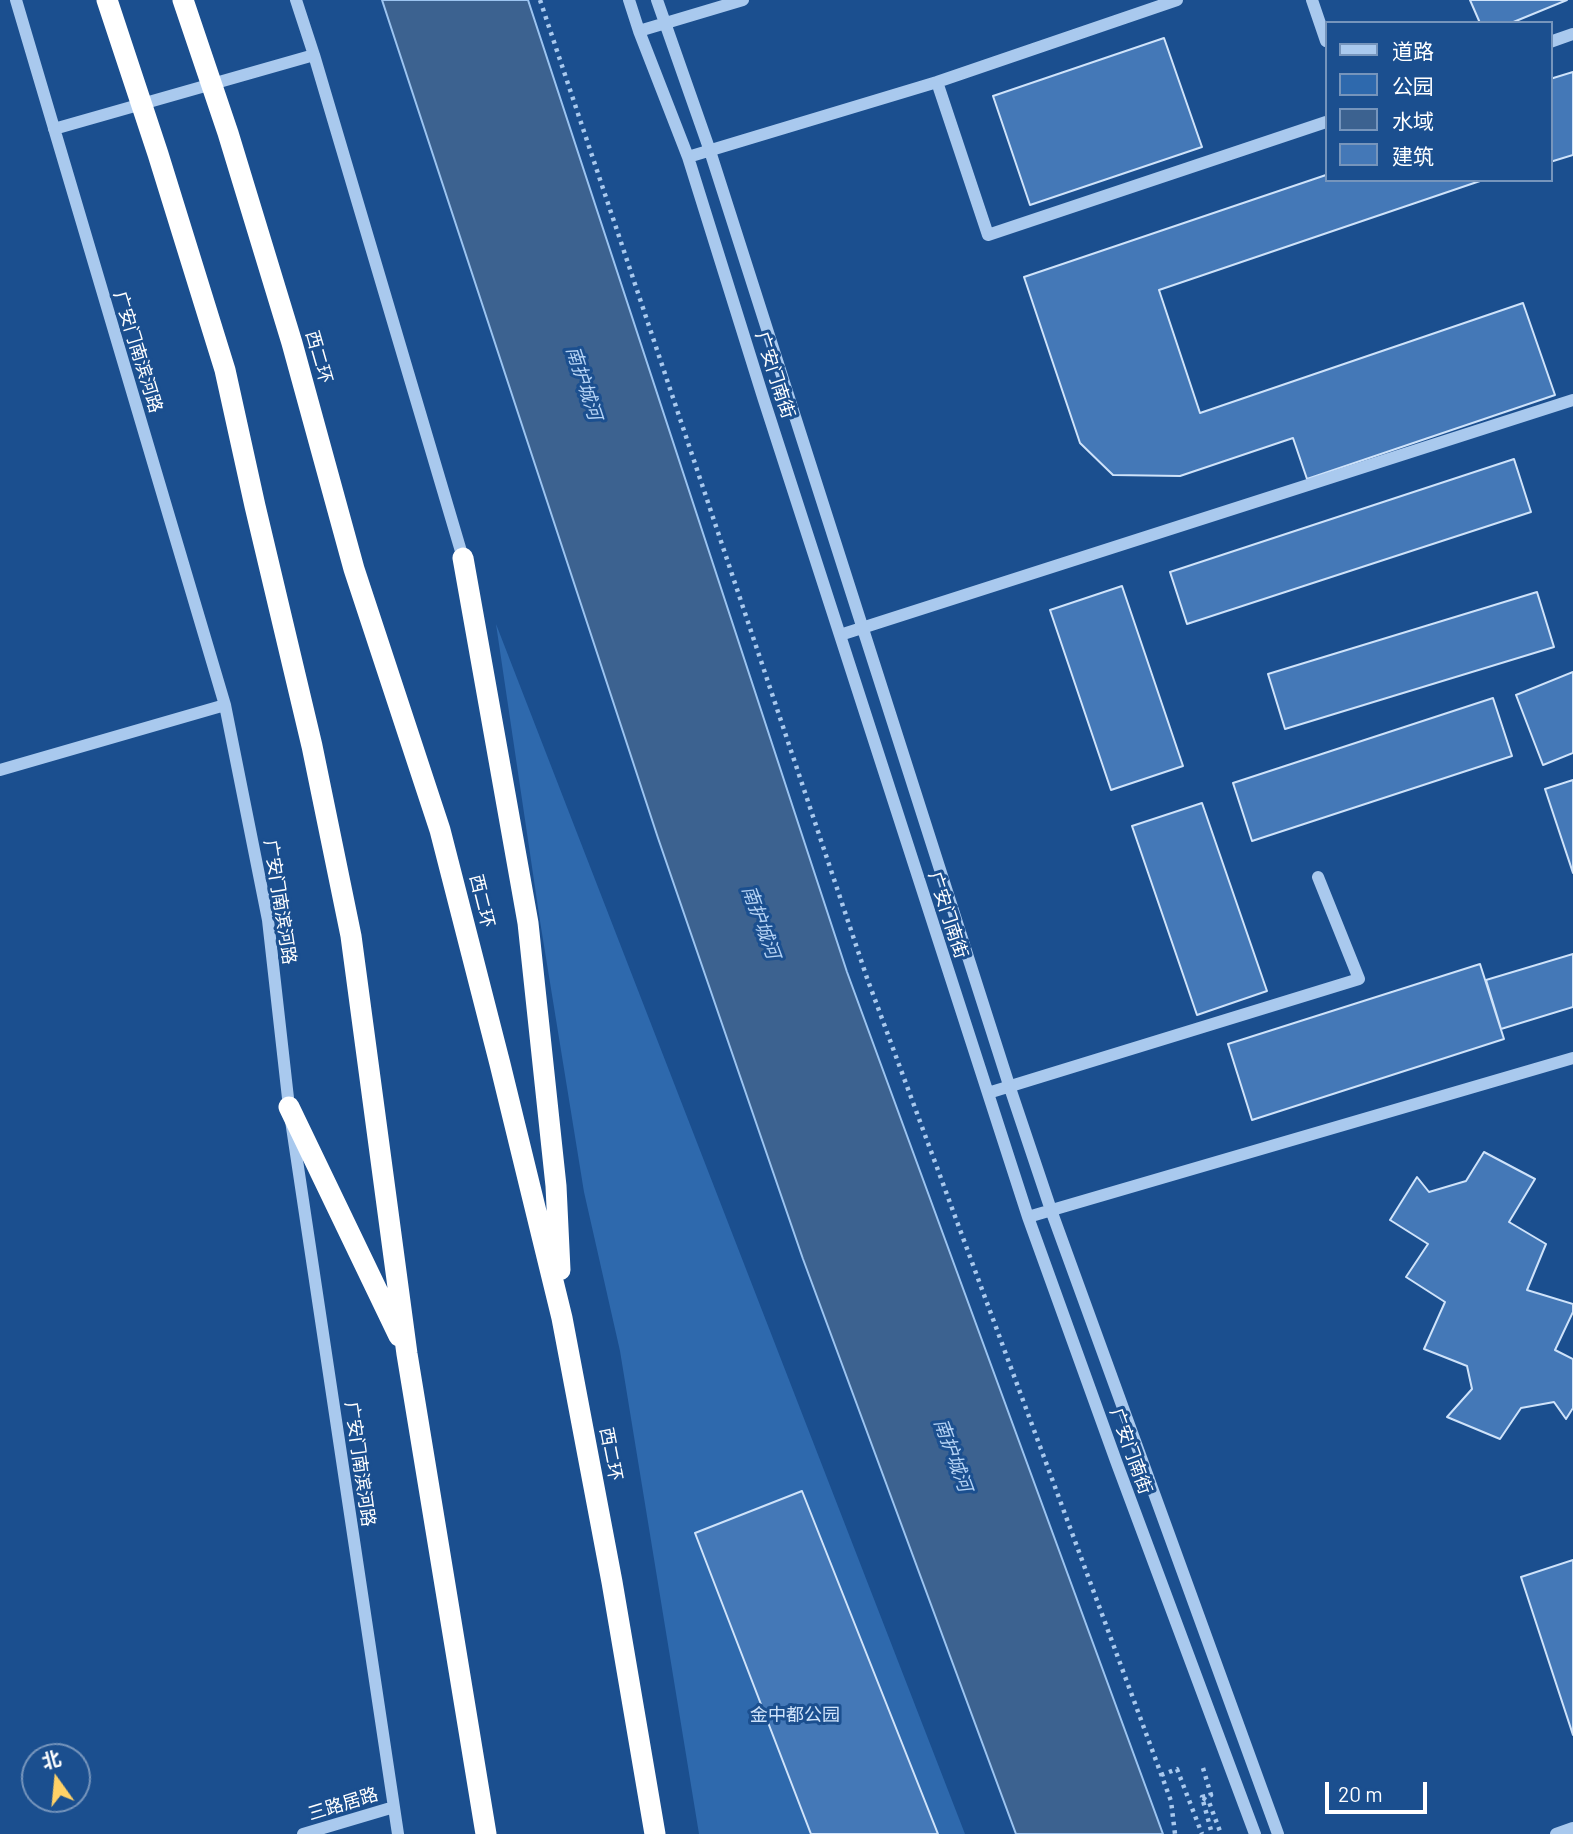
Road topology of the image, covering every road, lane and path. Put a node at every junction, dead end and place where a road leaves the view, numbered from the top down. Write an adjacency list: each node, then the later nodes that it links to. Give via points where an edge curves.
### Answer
1 (16, 0): 19 (street, 广安门南滨河路)
2 (107, 0): 36 (highway, via 225,370 312,746 351,936)
3 (183, 0): 35 (highway, 西二环, via 292,343 354,569 440,830)
4 (296, 0): 16 (street)
5 (541, 0): 37 (path, via 867,978)
6 (629, 0): 12 (street, 广安门南街)
7 (657, 0): 11 (street, 广安门南街)
8 (743, 0): 11 (street)
9 (1177, 0): 17 (street)
10 (1312, 0): 14 (street)
11 (665, 23): 12 (street); 20 (street, 广安门南街)
12 (639, 31): 21 (street, 广安门南街)
13 (1573, 34): 15 (street)
14 (1324, 35)
15 (1552, 41)
16 (314, 55): 19 (street); 23 (street)
17 (937, 82): 18 (street, via 988,235); 20 (street)
18 (1324, 123)
19 (54, 130): 26 (street, 广安门南滨河路)
20 (710, 151): 21 (street); 24 (street, 广安门南街)
21 (688, 158): 25 (street, 广安门南街)
22 (1573, 400): 24 (street)
23 (463, 558): 35 (highway, via 528,923 556,1186)
24 (864, 628): 25 (street); 30 (street, 广安门南街)
25 (840, 635): 31 (street, 广安门南街)
26 (225, 705): 27 (street); 32 (street, 广安门南滨河路, via 268,920)
27 (0, 770)
28 (1318, 877): 30 (street, via 1359,979)
29 (1573, 1058): 33 (street)
30 (1009, 1085): 31 (street); 33 (street, 广安门南街)
31 (988, 1093): 34 (street, 广安门南街)
32 (289, 1107): 36 (highway); 39 (street, 广安门南滨河路)
33 (1051, 1210): 34 (street); 49 (street, 广安门南街)
34 (1028, 1216): 48 (street, 广安门南街)
35 (562, 1318): 44 (highway, 西二环)
36 (407, 1354): 43 (highway)
37 (1161, 1775): 45 (path, via 1171,1801); 46 (path, via 1177,1769)
38 (1202, 1797): 47 (path, via 1209,1802)
39 (394, 1807): 41 (street, 三路居路); 42 (street, 广安门南滨河路)
40 (1573, 1828): 50 (street)
41 (303, 1834)
42 (398, 1834)
43 (486, 1834)
44 (655, 1834)
45 (1175, 1834)
46 (1202, 1834)
47 (1221, 1834)
48 (1255, 1834)
49 (1278, 1834)
50 (1556, 1834)

